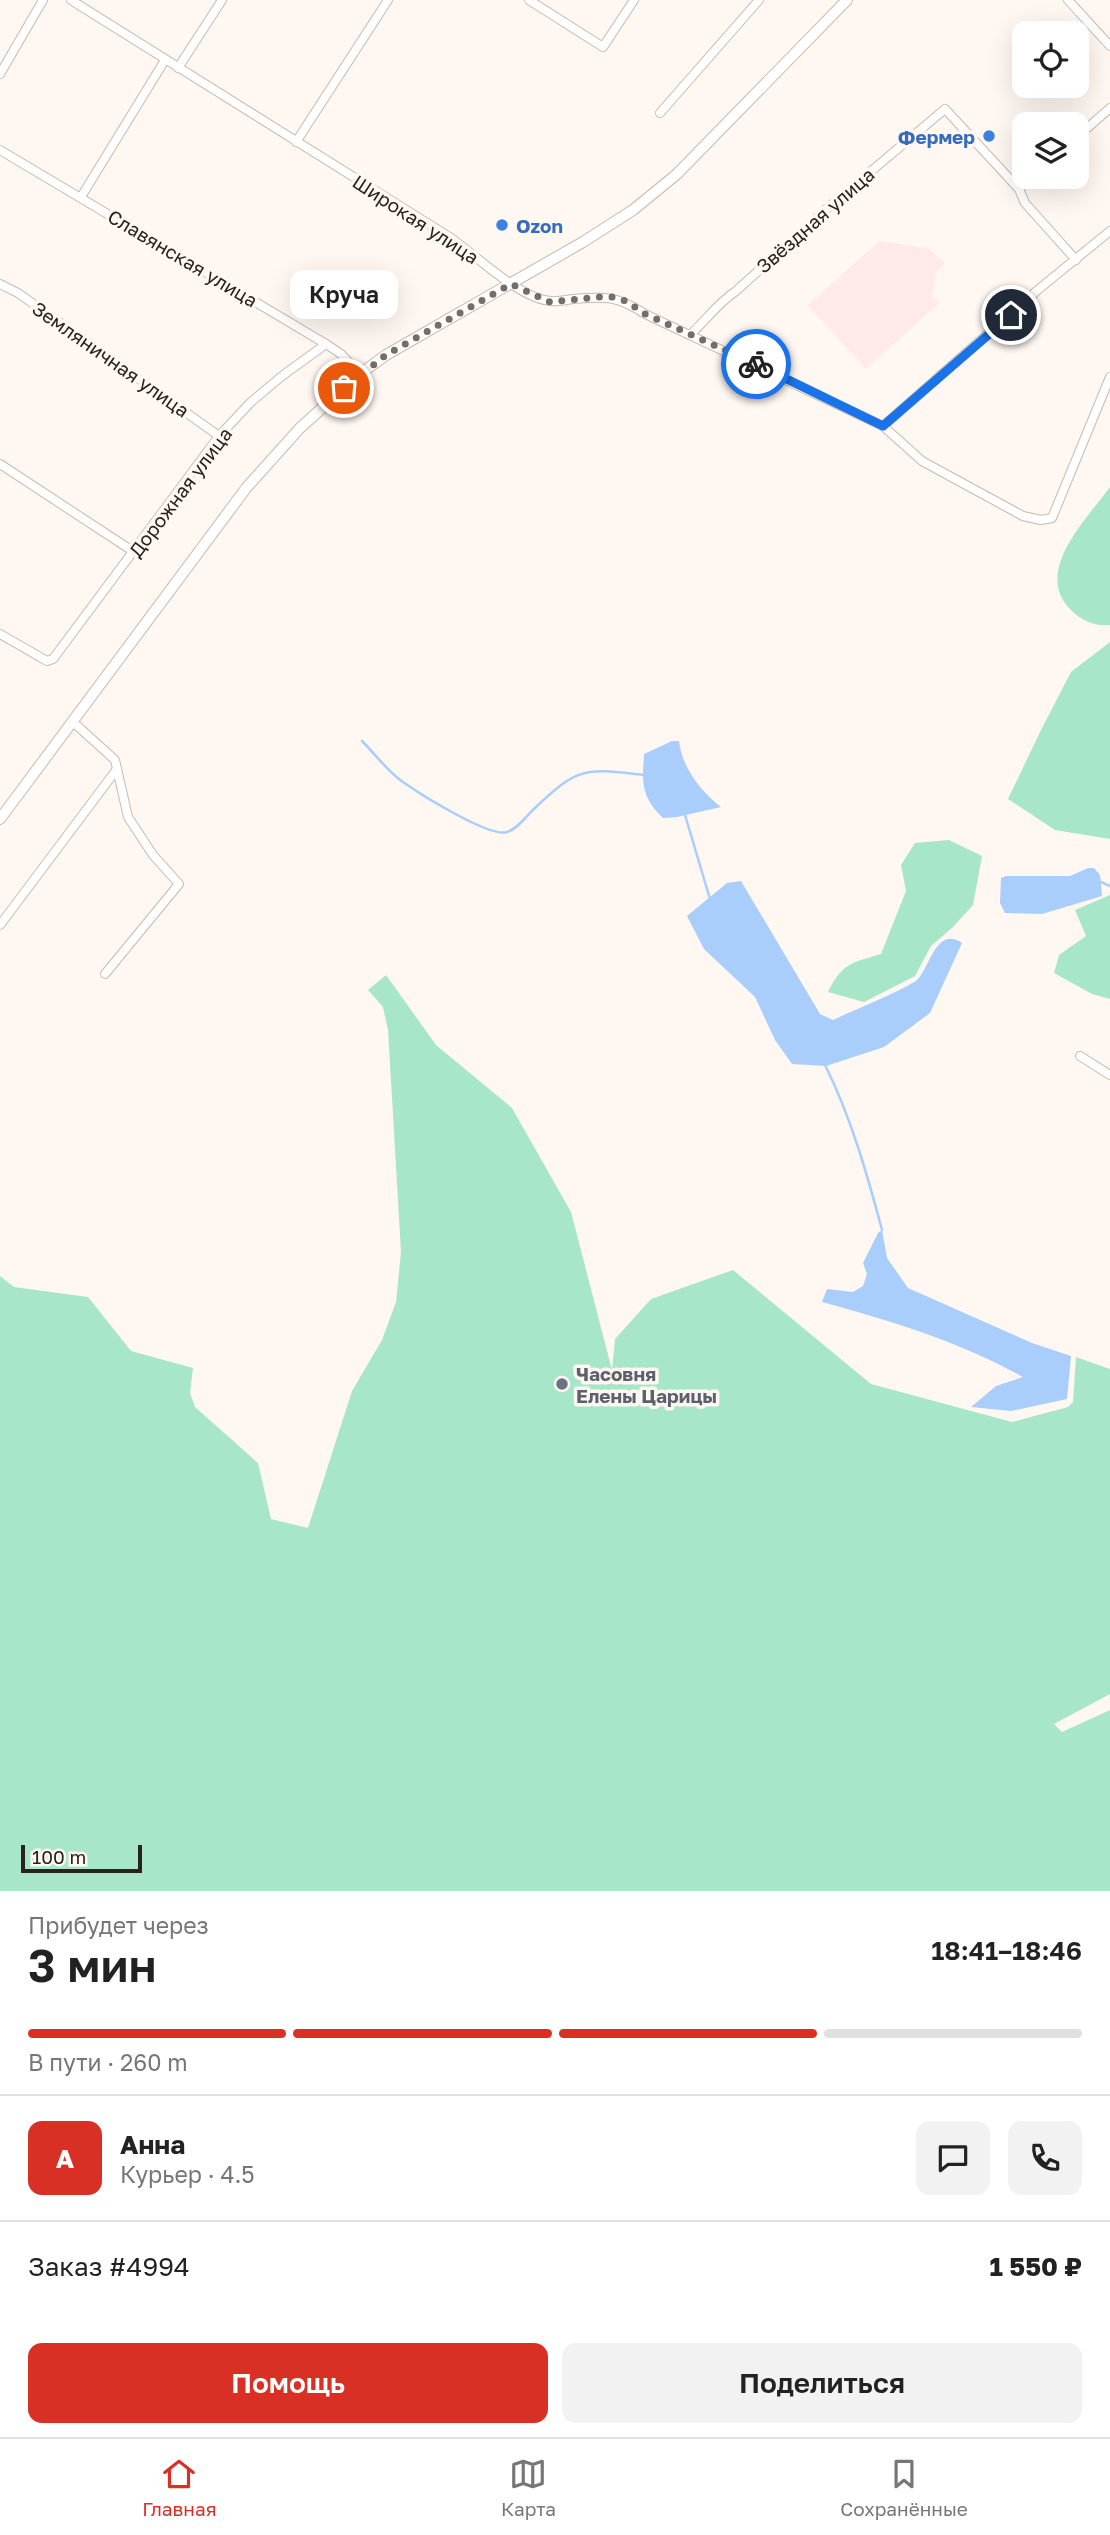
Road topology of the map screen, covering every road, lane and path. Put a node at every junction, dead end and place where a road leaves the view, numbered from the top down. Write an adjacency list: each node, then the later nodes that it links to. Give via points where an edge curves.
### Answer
1 (43, 0): 13 (street)
2 (71, 0): 11 (street, Широкая улица)
3 (222, 0): 12 (street)
4 (388, 0): 17 (street)
5 (529, 0): 6 (street, via 603,47)
6 (634, 0)
7 (759, 0): 15 (street)
8 (848, 0): 24 (main road, via 677,174 633,210)
9 (1068, 0): 10 (street)
10 (1110, 46)
11 (165, 60): 12 (street, Широкая улица); 21 (street)
12 (177, 68): 17 (street, Широкая улица)
13 (0, 74)
14 (1110, 108): 16 (street)
15 (660, 113)
16 (1089, 127)
17 (296, 142): 24 (street, Широкая улица, via 451,238)
18 (0, 150): 21 (street, Славянская улица)
19 (1012, 181): 26 (street, Звёздная улица, via 945,109 720,302)
20 (1019, 189): 23 (street, via 1025,203)
21 (81, 197): 27 (street, Славянская улица)
22 (1110, 231): 23 (street)
23 (1076, 260): 30 (street)
24 (511, 284): 26 (street, Широкая улица, via 550,302 612,297); 28 (main road, via 421,333)
25 (0, 285): 31 (street, Земляничная улица, via 18,293)
26 (690, 335): 30 (street, Широкая улица)
27 (326, 344): 28 (street, Славянская улица); 31 (street, Дорожная улица, via 251,401)
28 (360, 374): 35 (main road, via 300,428 247,487)
29 (1110, 377): 30 (street, Широкая улица, via 1052,518 1041,520 1009,509 922,461)
30 (883, 426)
31 (219, 436): 33 (street, Дорожная улица)
32 (0, 464): 33 (street)
33 (134, 552): 34 (street, Дорожная улица, via 53,659 38,657)
34 (0, 634)
35 (73, 722): 36 (street, via 116,760); 37 (main road)
36 (117, 769): 38 (street); 39 (street, via 128,817 179,884)
37 (0, 819)
38 (0, 925)
39 (105, 974)
40 (1080, 1056): 41 (street)
41 (1110, 1075)

